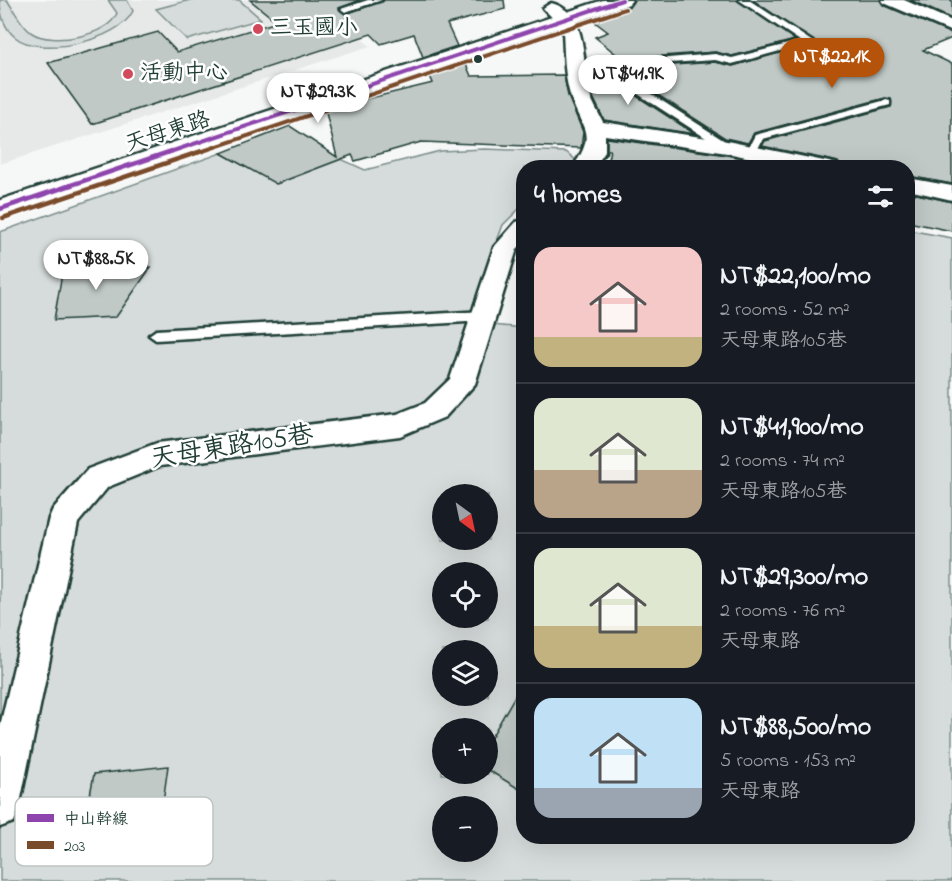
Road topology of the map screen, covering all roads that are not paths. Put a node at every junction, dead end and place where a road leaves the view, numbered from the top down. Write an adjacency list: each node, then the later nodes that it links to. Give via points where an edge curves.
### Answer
1 (378, 0): 5 (lane)
2 (622, 0): 6 (street, 天母東路)
3 (742, 0): 8 (lane, via 808,42 732,61 715,57)
4 (890, 0): 7 (street)
5 (345, 9)
6 (564, 9): 9 (street, via 572,29); 17 (street, 天母東路); 19 (street, 天母東路)
7 (950, 25)
8 (599, 65): 9 (lane); 12 (lane)
9 (573, 66): 11 (street, via 580,95)
10 (886, 103): 13 (lane, via 759,138)
11 (595, 127): 12 (street); 14 (street, via 595,152)
12 (726, 147): 13 (street)
13 (752, 152): 15 (street)
14 (589, 160)
15 (791, 160)
16 (915, 185): 18 (street)
17 (0, 188)
18 (952, 193)
19 (0, 209)
20 (516, 236): 21 (street, 天母東路105巷, via 506,247)
21 (484, 316): 22 (lane); 23 (street, 天母東路105巷, via 462,384 435,410 400,425 157,455 98,478 64,518)
22 (156, 335)
23 (0, 808)

